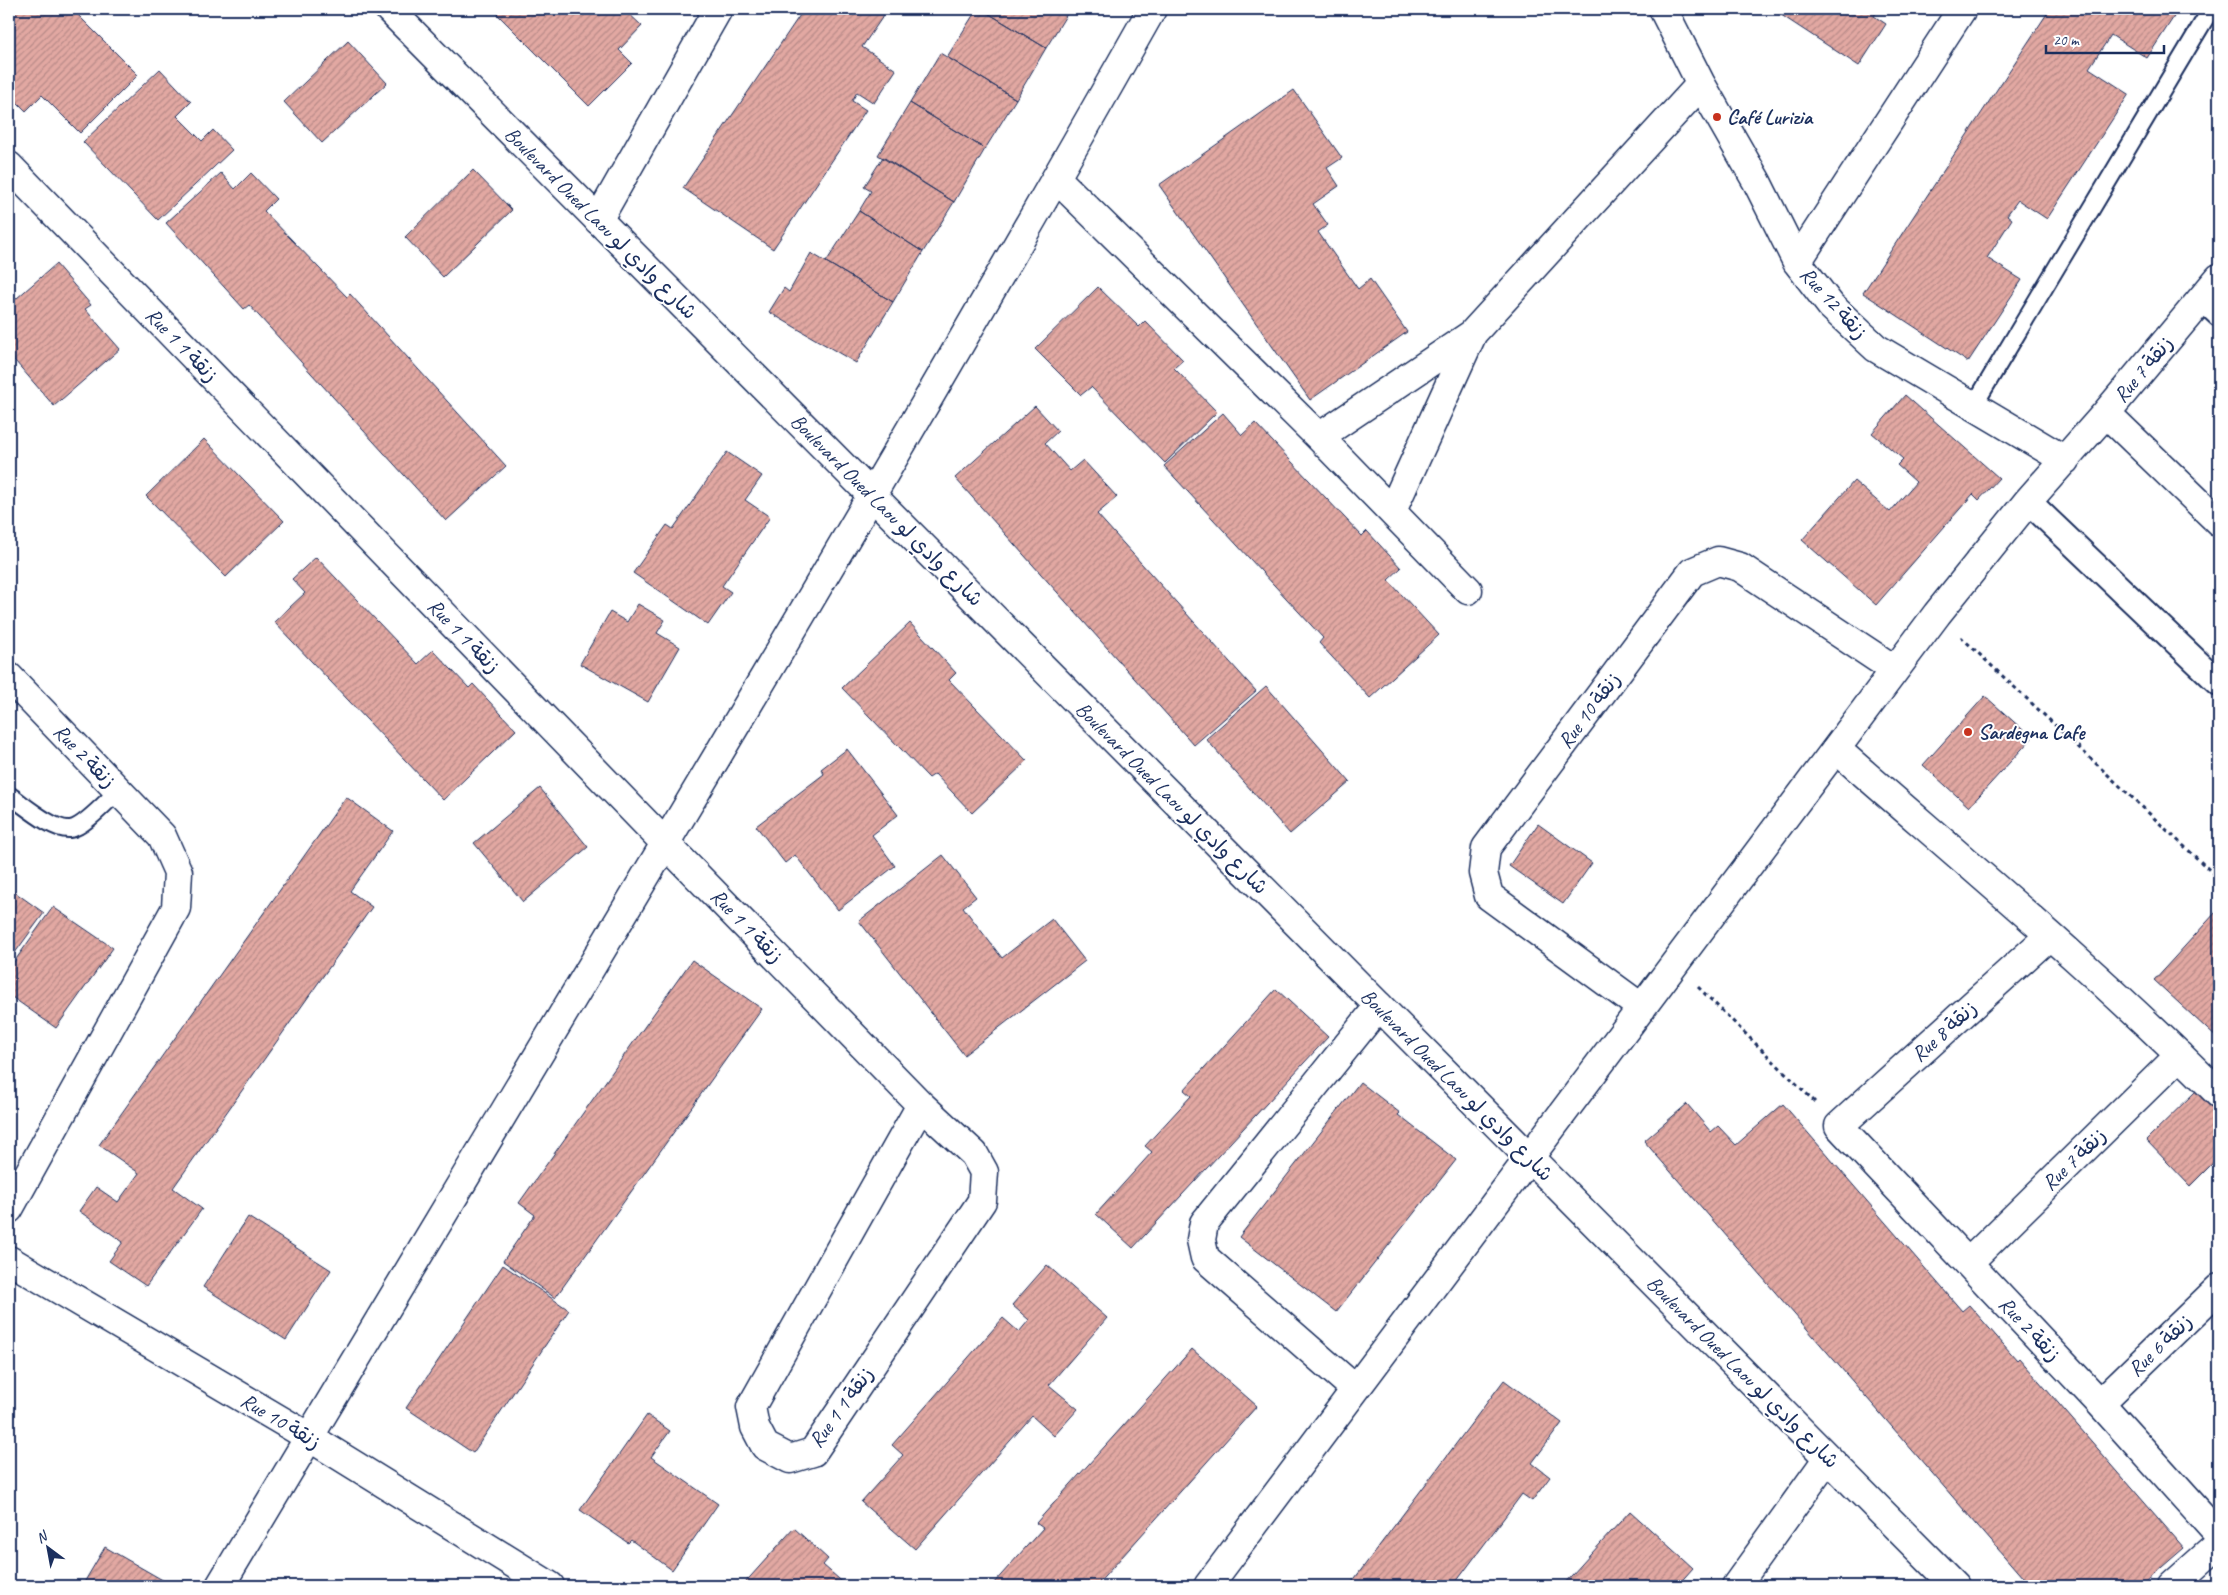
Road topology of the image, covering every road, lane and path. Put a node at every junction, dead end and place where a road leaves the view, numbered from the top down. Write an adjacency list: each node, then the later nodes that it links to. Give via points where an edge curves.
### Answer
1 (389, 9): 10 (street, Boulevard Oued Laou شارع وادي لو)
2 (718, 9): 10 (street)
3 (1152, 9): 9 (street)
4 (1663, 9): 7 (street, Rue 12 زنقة)
5 (1962, 9): 11 (street)
6 (2211, 9): 14 (lane)
7 (1702, 84): 11 (street, Rue 12 زنقة); 13 (street)
8 (9, 166): 30 (street, Rue 1 زنقة 1)
9 (1056, 178): 16 (street); 18 (street)
10 (598, 220): 18 (street, Boulevard Oued Laou شارع وادي لو)
11 (1797, 262): 14 (street, Rue 12 زنقة, via 1831,306 1876,348)
12 (2214, 296): 15 (street, Rue 7 زنقة)
13 (1472, 334): 16 (street); 20 (street)
14 (1973, 406): 17 (street, Rue 12 زنقة)
15 (2106, 413): 17 (street, Rue 7 زنقة); 21 (street)
16 (1319, 437): 20 (street)
17 (2065, 460): 19 (street, Rue 7 زنقة)
18 (872, 496): 30 (street); 34 (street, Boulevard Oued Laou شارع وادي لو)
19 (2028, 501): 23 (street, Rue 7 زنقة); 26 (street)
20 (1392, 511): 22 (street)
21 (2219, 522)
22 (1468, 590)
23 (1937, 614): 24 (street, Rue 7 زنقة); 31 (path)
24 (1895, 670): 27 (street, Rue 7 زنقة); 35 (street, Rue 10 زنقة, via 1740,567 1718,561 1692,572 1486,848 1483,873 1489,896)
25 (9, 677): 28 (street, Rue 2 زنقة)
26 (2219, 683)
27 (1836, 749): 32 (street); 33 (street, Rue 7 زنقة)
28 (118, 791): 29 (lane, via 71,830 58,828); 41 (street, Rue 2 زنقة, via 162,836 178,872 176,908)
29 (9, 795)
30 (665, 842): 38 (street, Rue 1 زنقة 1); 47 (street)
31 (2219, 879)
32 (2049, 936): 36 (street); 39 (street, Rue 8 زنقة)
33 (1675, 964): 35 (street, Rue 7 زنقة); 39 (path)
34 (1379, 1006): 40 (street, Boulevard Oued Laou شارع وادي لو); 45 (street, via 1204,1223 1200,1240 1205,1258)
35 (1642, 1008): 40 (street, Rue 7 زنقة)
36 (2180, 1055): 37 (street); 43 (street, Rue 7 زنقة)
37 (2219, 1094)
38 (921, 1105): 38 (street, Rue 1 زنقة 1, via 974,1154 984,1172 982,1201 813,1452 790,1458 765,1446 755,1427 751,1407)
39 (1839, 1126): 43 (street, Rue 2 زنقة)
40 (1530, 1158): 45 (street, Rue 7 زنقة); 48 (street, Boulevard Oued Laou شارع وادي لو)
41 (9, 1209)
42 (9, 1260): 47 (street, Rue 10 زنقة)
43 (1968, 1263): 46 (street, Rue 2 زنقة)
44 (2219, 1288): 46 (street, Rue 6 زنقة)
45 (1355, 1389): 53 (street, Rue 7 زنقة)
46 (2100, 1403): 49 (street, Rue 2 زنقة)
47 (308, 1438): 51 (street); 52 (street, Rue 10 زنقة)
48 (1828, 1458): 54 (street); 55 (street, Boulevard Oued Laou شارع وادي لو)
49 (2219, 1535)
50 (2219, 1544): 56 (street)
51 (220, 1586)
52 (550, 1586)
53 (1208, 1586)
54 (1736, 1586)
55 (1955, 1586)
56 (2172, 1586)

